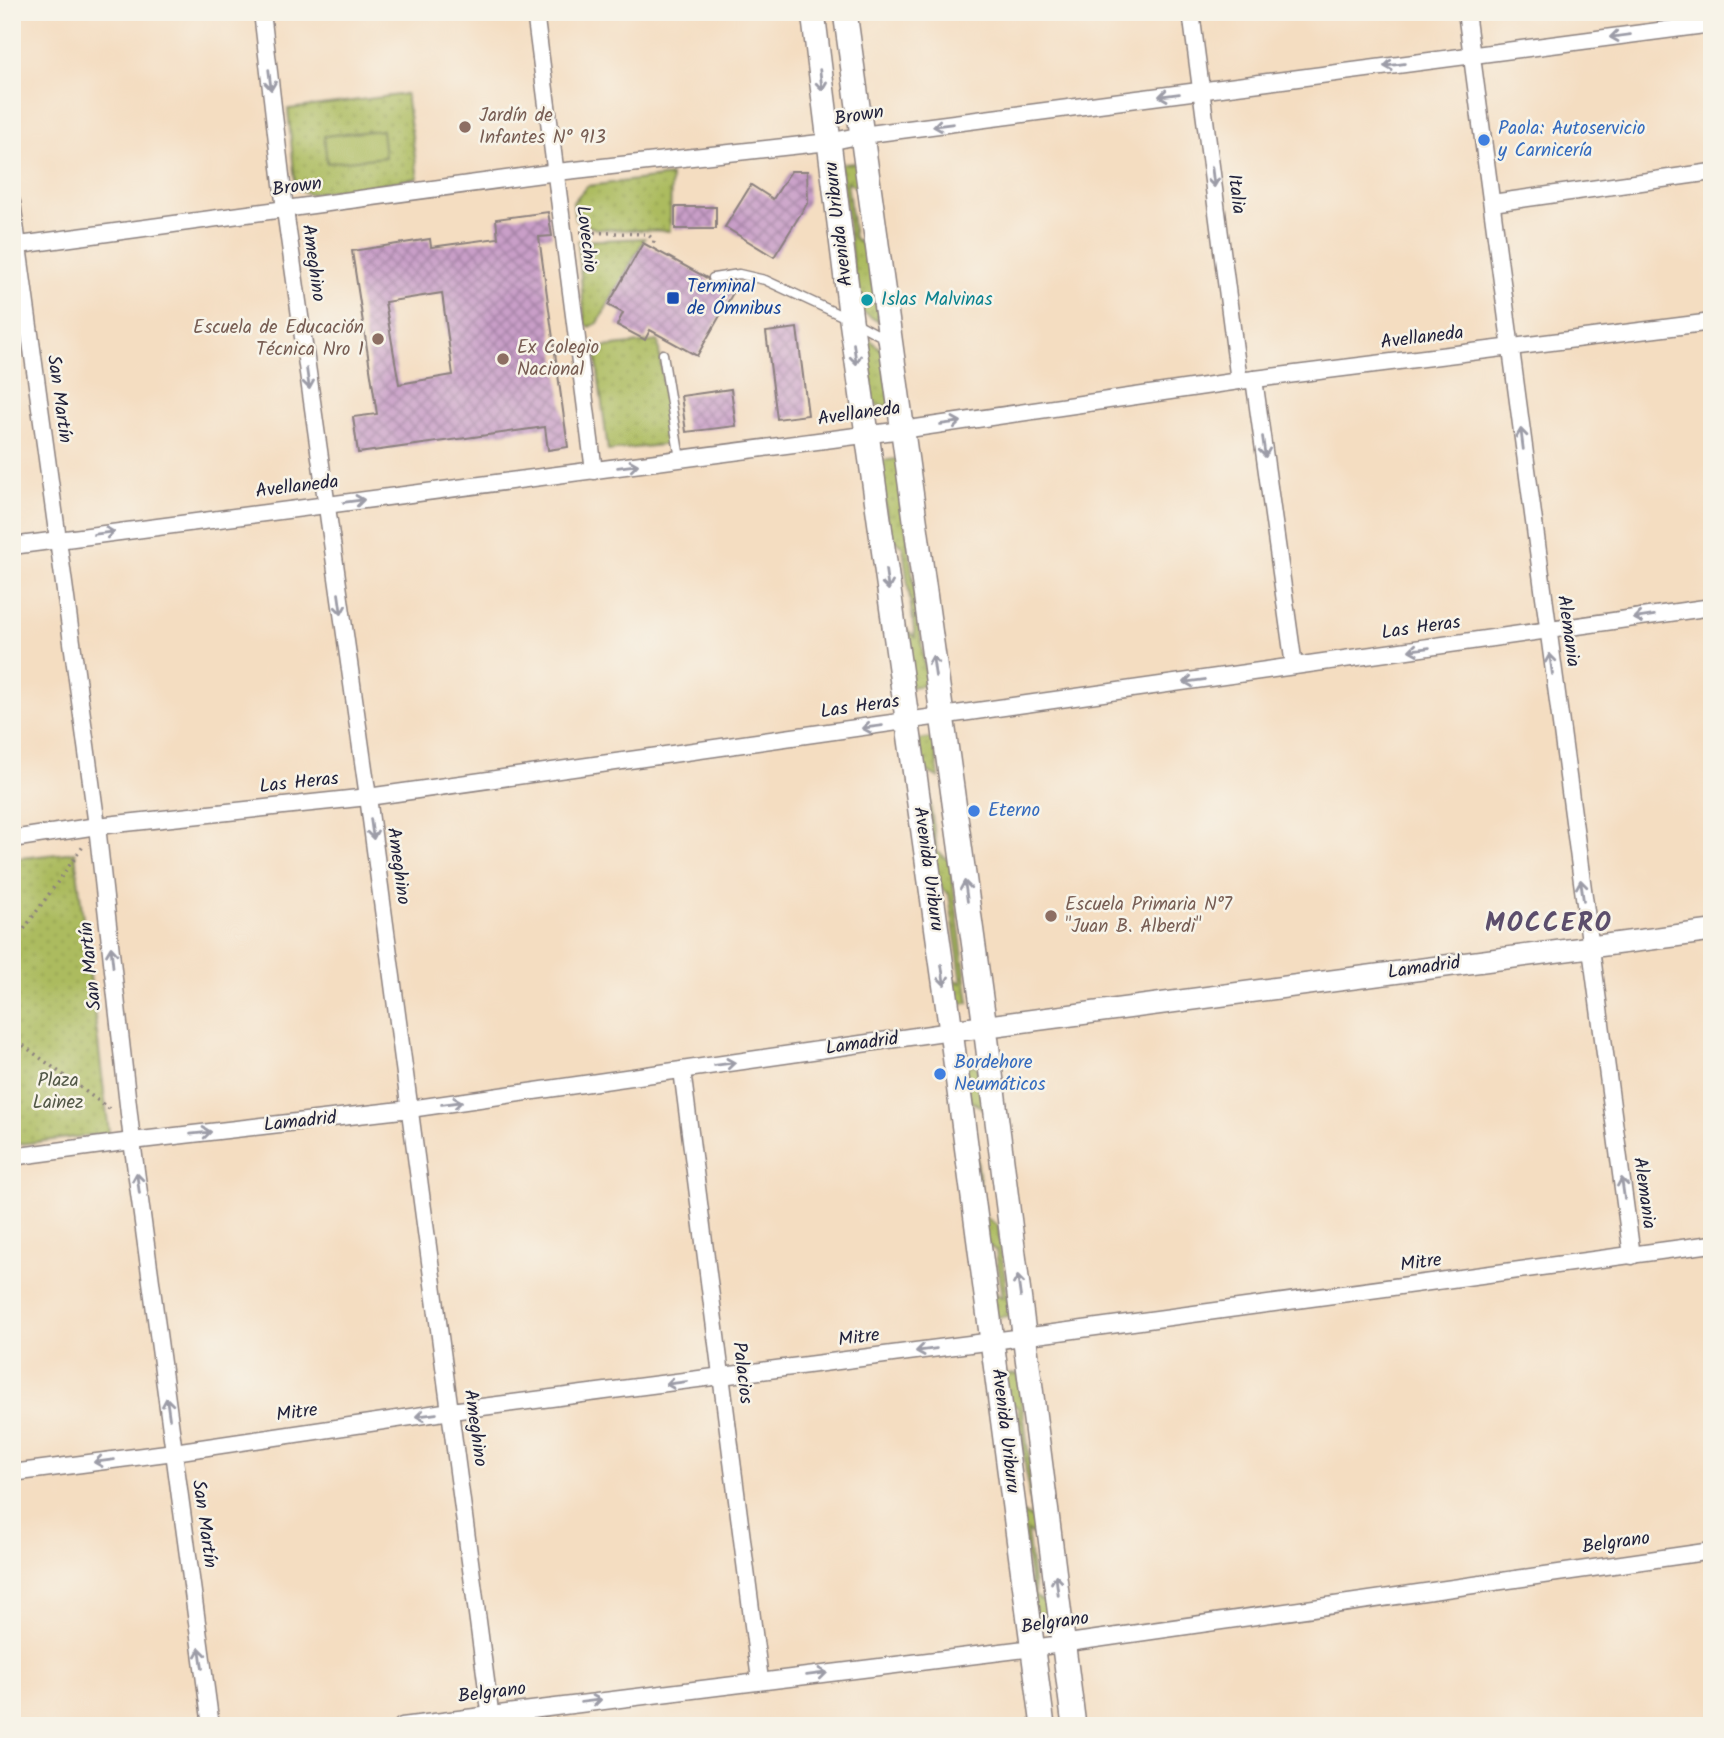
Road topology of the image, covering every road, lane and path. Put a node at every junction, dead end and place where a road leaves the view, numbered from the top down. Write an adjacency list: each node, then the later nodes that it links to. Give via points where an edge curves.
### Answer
1 (262, 12): 16 (street, Ameghino, one-way to 16)
2 (535, 12): 12 (street, Lovechio)
3 (813, 12): 11 (main road, Avenida Uriburu, one-way to 11)
4 (845, 12): 10 (main road, Avenida Uriburu)
5 (1191, 12): 9 (street, Italia)
6 (1466, 12): 8 (street, Alemania)
7 (1712, 24): 8 (street, Brown, one-way to 8)
8 (1472, 55): 9 (street, Brown, one-way to 9); 15 (street, Alemania)
9 (1202, 91): 10 (street, Brown, one-way to 10); 26 (street, Italia, one-way to 26)
10 (862, 135): 11 (street, Brown); 23 (main road, Avenida Uriburu)
11 (829, 142): 12 (street, Brown); 21 (main road, Avenida Uriburu)
12 (556, 172): 16 (street, Brown); 17 (street, Lovechio)
13 (1712, 172): 15 (street)
14 (12, 202): 18 (street, San Martín)
15 (1492, 204): 24 (street, Alemania)
16 (285, 210): 18 (street, Brown); 31 (street, Ameghino, one-way to 31)
17 (564, 231): 19 (path, via 647,234 654,240); 30 (street, Lovechio)
18 (15, 246): 32 (street, San Martín)
19 (653, 248)
20 (713, 278): 21 (lane, via 739,274 765,280)
21 (850, 320): 23 (lane); 28 (main road, Avenida Uriburu, one-way to 28)
22 (1712, 322): 24 (street, Avellaneda)
23 (890, 341): 27 (main road, Avenida Uriburu)
24 (1510, 349): 26 (street, Avellaneda); 35 (street, Alemania, one-way to 24)
25 (663, 354): 29 (lane)
26 (1247, 380): 27 (street, Avellaneda, one-way to 26); 36 (street, Italia, one-way to 36)
27 (902, 430): 28 (street, Avellaneda); 37 (main road, Avenida Uriburu, one-way to 27)
28 (867, 435): 29 (street, Avellaneda); 38 (main road, Avenida Uriburu, one-way to 38)
29 (680, 459): 30 (street, Avellaneda, one-way to 29)
30 (594, 471): 31 (street, Avellaneda, one-way to 30)
31 (325, 505): 32 (street, Avellaneda, one-way to 31); 39 (street, Ameghino, one-way to 39)
32 (57, 540): 33 (street, Avellaneda); 40 (street, San Martín)
33 (12, 546)
34 (1712, 607): 35 (street, Las Heras, one-way to 35)
35 (1547, 632): 36 (street, Las Heras, one-way to 36); 44 (street, Alemania, one-way to 35)
36 (1294, 666): 37 (street, Las Heras, one-way to 37)
37 (941, 717): 38 (street, Las Heras); 45 (main road, Avenida Uriburu, one-way to 37)
38 (907, 722): 39 (street, Las Heras, one-way to 39); 46 (main road, Avenida Uriburu, one-way to 46)
39 (368, 797): 40 (street, Las Heras); 49 (street, Ameghino, one-way to 49)
40 (97, 826): 41 (street, Las Heras); 43 (path); 50 (street, San Martín, one-way to 40)
41 (12, 839)
42 (1712, 931): 44 (street, Lamadrid)
43 (12, 946)
44 (1590, 946): 45 (street, Lamadrid); 53 (street, Alemania, one-way to 44)
45 (985, 1027): 46 (street, Lamadrid); 54 (main road, Avenida Uriburu, one-way to 45)
46 (951, 1031): 48 (street, Lamadrid, one-way to 46); 55 (main road, Avenida Uriburu)
47 (12, 1037): 50 (path)
48 (682, 1070): 49 (street, Lamadrid, one-way to 48); 56 (street, Palacios)
49 (410, 1109): 50 (street, Lamadrid, one-way to 49); 57 (street, Ameghino)
50 (131, 1132): 51 (street, Lamadrid); 58 (street, San Martín, one-way to 50)
51 (12, 1157)
52 (1712, 1244): 53 (street, Mitre)
53 (1632, 1256): 54 (street, Mitre)
54 (1026, 1337): 55 (street, Mitre); 61 (main road, Avenida Uriburu, one-way to 54)
55 (993, 1341): 56 (street, Mitre, one-way to 56); 62 (main road, Avenida Uriburu)
56 (722, 1377): 57 (street, Mitre, one-way to 57); 63 (street, Palacios)
57 (451, 1412): 58 (street, Mitre, one-way to 58); 64 (street, Ameghino)
58 (174, 1452): 59 (street, Mitre, one-way to 59); 65 (street, San Martín, one-way to 58)
59 (12, 1472)
60 (1712, 1551): 61 (street, Belgrano)
61 (1064, 1643): 62 (street, Belgrano); 68 (main road, Avenida Uriburu)
62 (1033, 1648): 63 (street, Belgrano, one-way to 62); 67 (main road, Avenida Uriburu)
63 (760, 1680): 64 (street, Belgrano, one-way to 63)
64 (492, 1720): 66 (street, Belgrano)
65 (211, 1726)
66 (402, 1726)
67 (1043, 1726)
68 (1074, 1726)

